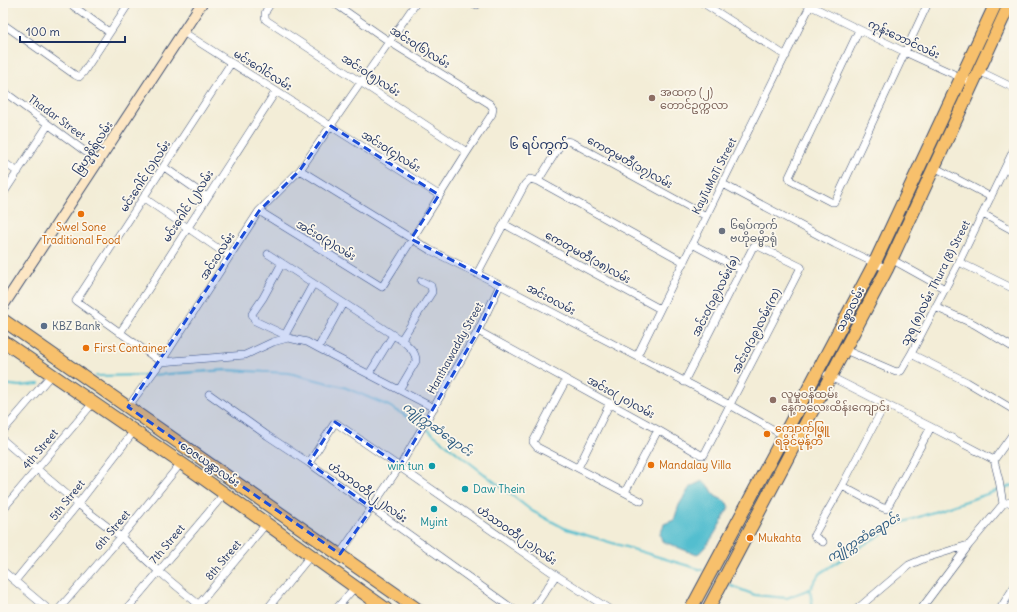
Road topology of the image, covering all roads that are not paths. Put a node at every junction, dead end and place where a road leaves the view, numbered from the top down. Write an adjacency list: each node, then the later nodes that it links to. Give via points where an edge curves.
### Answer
1 (69, 3): 16 (street)
2 (129, 3): 16 (street)
3 (202, 3): 17 (main road, ဗြဟ္မစိုရ်လမ်း)
4 (271, 3): 24 (street, အင်းဝ(၅)လမ်း, via 264,15 266,20)
5 (334, 3): 18 (street, အင်းဝ(၆)လမ်း)
6 (416, 3): 18 (street, အင်းဝလမ်း)
7 (471, 3): 8 (street)
8 (478, 3)
9 (702, 3): 20 (street)
10 (928, 3): 19 (street)
11 (996, 3): 23 (main road, သစ္စာလမ်း)
12 (1010, 3): 22 (main road, သစ္စာလမ်း)
13 (808, 5): 15 (street, ကုန်းဘောင်လမ်း); 20 (street, KayTuMaTi Street)
14 (3, 24): 16 (street, via 78,77)
15 (859, 30): 19 (street, ကုန်းဘောင်လမ်း); 19 (street, via 789,177 791,181 831,202 836,200)
16 (109, 32)
17 (184, 32): 21 (street, မင်းဂေါင်လမ်း); 33 (main road, ဗြဟ္မစိုရ်လမ်း)
18 (390, 42): 24 (street, အင်းဝလမ်း); 32 (street, အင်းဝ(၆)လမ်း, via 493,108 492,114)
19 (905, 52): 23 (street, ကုန်းဘောင်လမ်း)
20 (786, 56): 42 (street, KayTuMaTi Street)
21 (231, 63): 28 (street, မင်းဂေါင်လမ်း); 35 (street, မင်းဂေါင် (၁)လမ်း)
22 (979, 71): 25 (main road, သစ္စာလမ်း); 26 (street)
23 (962, 77): 25 (street, ကုန်းဘောင်လမ်း); 59 (main road, သစ္စာလမ်း)
24 (362, 82): 30 (street, အင်းဝလမ်း); 32 (street, အင်းဝ(၅)လမ်း)
25 (973, 83): 36 (main road, သစ္စာလမ်း)
26 (1014, 88)
27 (3, 91): 29 (street, Thadar Street)
28 (276, 91): 30 (street, မင်းဂေါင်လမ်း); 45 (street, မင်းဂေါင် (၂)လမ်း)
29 (48, 125): 33 (street, Thadar Street); 39 (street)
30 (331, 126): 38 (street, အင်းဝလမ်း); 44 (street, အင်းဝ(၄)လမ်း)
31 (1014, 149): 37 (street, သူရ (၈)လမ်း Thura (8) Street)
32 (467, 152): 44 (street)
33 (98, 161): 72 (main road, ဗြဟ္မစိုရ်လမ်း)
34 (3, 162): 39 (street)
35 (164, 167): 45 (street); 47 (street, မင်းဂေါင် (၁)လမ်း)
36 (934, 167): 46 (street); 62 (main road, သစ္စာလမ်း)
37 (1005, 169): 40 (street); 46 (street, သူရ (၈)လမ်း Thura (8) Street)
38 (300, 170): 48 (street, အင်းဝလမ်း); 54 (street, အင်းဝလမ်း)
39 (18, 172): 43 (street)
40 (1014, 174)
41 (538, 181): 50 (street, ကေတုမတီ(၁၇)လမ်း, via 561,144 565,141 571,142); 51 (street, via 530,180 524,184); 58 (street)
42 (723, 184): 50 (street, KayTuMaTi Street); 59 (street, via 835,244)
43 (3, 194)
44 (439, 195): 54 (street)
45 (207, 197): 52 (street, မင်းဂေါင် (၂)လမ်း)
46 (991, 197): 49 (street, သူရ (၈)လမ်း Thura (8) Street)
47 (144, 198): 52 (street); 77 (street, မင်းဂေါင် (၁)လမ်း, via 76,301)
48 (259, 211): 54 (street, အင်းဝ(၃)လမ်း, via 382,287); 57 (street, အင်းဝလမ်း)
49 (983, 214): 53 (street); 60 (street, သူရ (၈)လမ်း Thura (8) Street)
50 (706, 216): 55 (street, KayTuMaTi Street)
51 (504, 224): 65 (street); 74 (street, ကေတုမတီ(၁၈)လမ်း)
52 (187, 228): 57 (street); 77 (street, မင်းဂေါင် (၂)လမ်း)
53 (1014, 231)
54 (412, 239): 65 (street, အင်းဝလမ်း)
55 (692, 244): 58 (street, KayTuMaTi Street); 64 (street)
56 (268, 254): 61 (street)
57 (229, 256): 87 (street, အင်းဝလမ်း)
58 (684, 262): 74 (street, KayTuMaTi Street)
59 (875, 262): 62 (street); 88 (main road, သစ္စာလမ်း)
60 (959, 262): 69 (street, သူရ (၈)လမ်း Thura (8) Street); 70 (street)
61 (282, 263): 67 (street); 79 (street, via 252,314 256,321)
62 (889, 264): 69 (street); 84 (main road, သစ္စာလမ်း)
63 (801, 267): 64 (street, အင်းဝ(၁၉)လမ်း(ခ), via 758,246 753,247); 99 (street, အင်းဝ(၁၉)လမ်း(က))
64 (741, 270): 93 (street, အင်းဝ(၁၉)လမ်း(ခ))
65 (478, 274): 68 (street, အင်းဝလမ်း)
66 (421, 281): 80 (street, via 431,286 432,292)
67 (313, 284): 71 (street); 79 (street)
68 (500, 285): 76 (street, Hanthawaddy Street); 86 (street, အင်းဝလမ်း)
69 (945, 289): 73 (street, သူရ (၈)လမ်း Thura (8) Street)
70 (1014, 289)
71 (343, 303): 78 (street); 82 (street)
72 (3, 306)
73 (935, 307): 83 (street, via 974,324); 85 (street, သူရ (၈)လမ်း Thura (8) Street)
74 (660, 309): 86 (street, KayTuMaTi Street)
75 (3, 320): 100 (main road, ဝေဇယန္တာလမ်း)
76 (478, 331): 92 (street, အင်းဝ(၂၀)လမ်း); 101 (street, Hanthawaddy Street)
77 (120, 333): 87 (street)
78 (393, 335): 80 (street); 90 (street)
79 (286, 337): 82 (street); 87 (street, via 245,355)
80 (401, 340): 94 (street, via 414,352 416,361)
81 (3, 341): 89 (main road, ဝေဇယန္တာလမ်း)
82 (318, 348): 90 (street)
83 (1014, 348)
84 (845, 350): 85 (street, သူရ (၈)လမ်း Thura (8) Street, via 896,372 900,371); 91 (main road, သစ္စာလမ်း)
85 (911, 354): 102 (street, via 967,382)
86 (637, 356): 93 (street, အင်းဝလမ်း)
87 (161, 362): 100 (street, အင်းဝလမ်း)
88 (818, 371): 91 (street); 108 (main road, သစ္စာလမ်း)
89 (52, 374): 96 (main road, ဝေဇယန္တာလမ်း); 105 (street)
90 (369, 374): 94 (street)
91 (831, 377): 98 (street); 110 (main road, သစ္စာလမ်း)
92 (566, 380): 97 (street, အင်းဝ(၂၀)လမ်း); 116 (street, via 533,442 537,447)
93 (684, 382): 99 (street, အင်းဝလမ်း)
94 (399, 390): 101 (street)
95 (209, 394): 114 (street, ဟံသာဝတီ(၂၂)လမ်း)
96 (93, 403): 106 (main road, ဝေဇယန္တာလမ်း); 117 (street, 4th Street)
97 (610, 403): 104 (street, အင်းဝ(၂၀)လမ်း); 116 (street)
98 (885, 404): 103 (street); 119 (street)
99 (730, 405): 104 (street, အင်းဝ(၂၀)လမ်း, via 704,455); 108 (street, အင်းဝလမ်း)
100 (128, 407): 112 (main road, ဝေဇယန္တာလမ်း)
101 (434, 408): 115 (street, Hanthawaddy Street)
102 (1014, 410)
103 (931, 426): 111 (street); 119 (street, via 886,509)
104 (658, 430): 120 (street)
105 (3, 431)
106 (134, 431): 113 (main road, ဝေဇယန္တာလမ်း); 124 (street, 5th Street)
107 (1014, 432): 111 (street)
108 (784, 435): 110 (street, အင်းဝလမ်း); 152 (main road, သစ္စာလမ်း)
109 (3, 440): 117 (street)
110 (795, 442): 153 (main road, သစ္စာလမ်း)
111 (994, 460): 125 (street)
112 (206, 461): 118 (main road); 132 (main road, ဝေဇယန္တာလမ်း)
113 (181, 463): 118 (main road, ဝေဇယန္တာလမ်း); 129 (street, 6th Street)
114 (309, 463): 115 (street, ဟံသာဝတီ(၂၁)လမ်း, via 335,423); 126 (street, ဟံသာဝတီ(၂၂)လမ်း)
115 (400, 466): 126 (street); 136 (street, ဟံသာဝတီ(၂၁)လမ်း)
116 (578, 468): 120 (street)
117 (37, 470): 124 (street); 127 (street, 4th Street)
118 (197, 474): 121 (main road, ဝေဇယန္တာလမ်း)
119 (842, 486): 130 (street, via 814,535)
120 (625, 492): 122 (street)
121 (224, 494): 128 (main road, ဝေဇယန္တာလမ်း); 135 (street, 7th Street)
122 (641, 501)
123 (1014, 501): 125 (street)
124 (78, 504): 129 (street); 137 (street, 5th Street)
125 (1003, 504): 131 (street)
126 (372, 508): 132 (street); 149 (street, ဟံသာဝတီ(၂၂)လမ်း)
127 (3, 509)
128 (266, 524): 133 (main road, ဝေဇယန္တာလမ်း); 142 (street, 8th Street)
129 (121, 537): 135 (street); 144 (street, 6th Street)
130 (823, 542)
131 (968, 545): 154 (street, via 909,565); 155 (street)
132 (340, 554): 140 (main road, ဝေဇယန္တာလမ်း)
133 (312, 555): 138 (main road, ဝေဇယန္တာလမ်း); 146 (street)
134 (3, 571): 137 (street)
135 (159, 572): 142 (street); 145 (street, 7th Street)
136 (556, 575): 150 (street); 151 (street, ဟံသာဝတီ(၂၁)လမ်း)
137 (15, 581): 143 (street)
138 (355, 587): 141 (main road, ဝေဇယန္တာလမ်း); 147 (street)
139 (1014, 587): 156 (street)
140 (387, 588): 141 (main road); 148 (main road, ဝေဇယန္တာလမ်း)
141 (382, 606)
142 (199, 608)
143 (48, 609)
144 (59, 609)
145 (127, 609)
146 (267, 609)
147 (336, 609)
148 (417, 609)
149 (513, 609)
150 (533, 609)
151 (609, 609)
152 (691, 609)
153 (708, 609)
154 (858, 609)
155 (921, 609)
156 (1001, 609)

